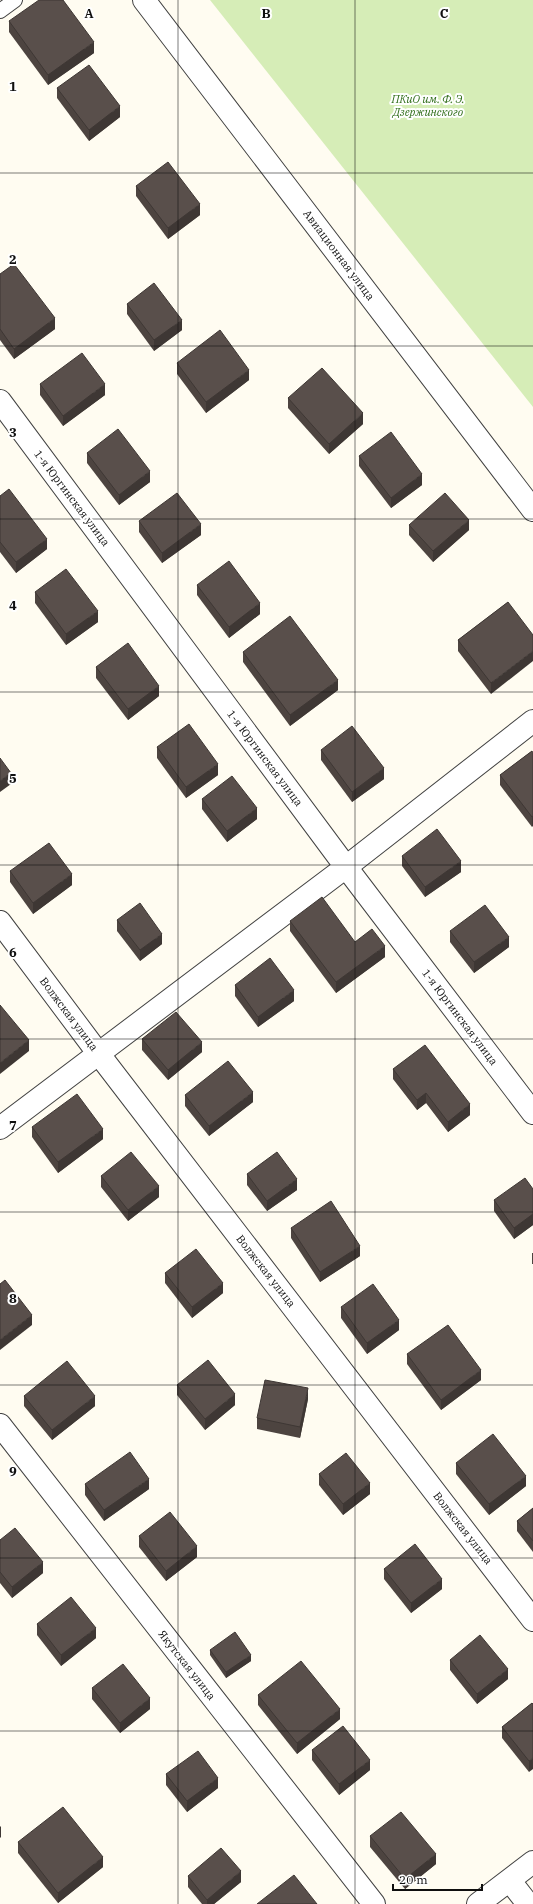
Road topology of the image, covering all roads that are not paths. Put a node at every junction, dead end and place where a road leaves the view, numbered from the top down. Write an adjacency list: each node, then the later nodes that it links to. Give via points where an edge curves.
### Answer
1 (15, 0): 3 (lane)
2 (144, 0): 5 (street, Авиационная улица)
3 (0, 11)
4 (0, 401): 7 (street, 1-я Юргинская улица)
5 (533, 510)
6 (533, 721): 7 (street)
7 (346, 867): 9 (street); 10 (street, 1-я Юргинская улица)
8 (0, 922): 9 (street, Волжская улица)
9 (98, 1053): 11 (street); 13 (street, Волжская улица)
10 (533, 1113)
11 (0, 1128)
12 (0, 1425): 16 (street, Якутская улица)
13 (533, 1620)
14 (533, 1862): 15 (street)
15 (510, 1881): 17 (street); 18 (street)
16 (374, 1904)
17 (478, 1904)
18 (528, 1904)

